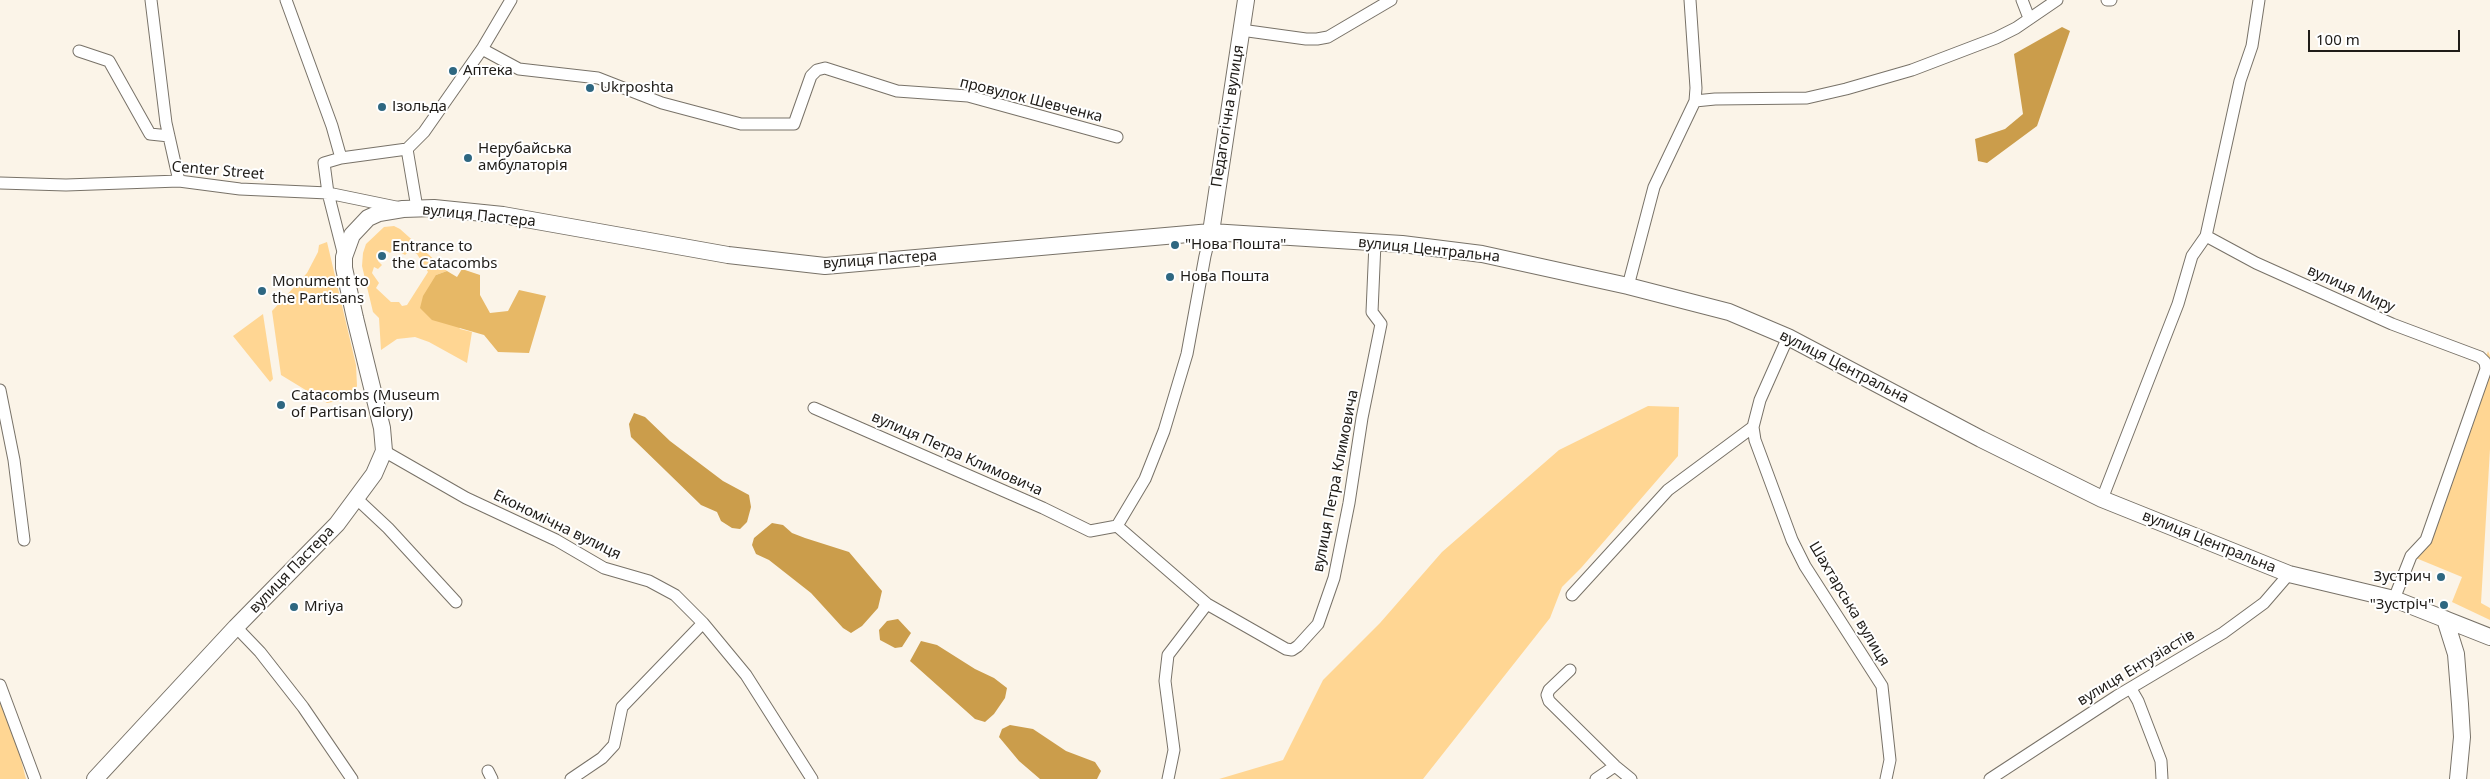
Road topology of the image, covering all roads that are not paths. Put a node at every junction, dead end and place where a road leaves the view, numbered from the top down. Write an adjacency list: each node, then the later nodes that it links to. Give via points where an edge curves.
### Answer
1 (151, 0): 15 (street)
2 (286, 0): 18 (street)
3 (511, 0): 12 (street)
4 (1246, 0): 11 (street, Педагогічна вулиця)
5 (1391, 0): 11 (street, via 1317,39)
6 (1690, 0): 14 (street)
7 (2022, 0): 10 (street)
8 (2057, 0): 10 (street)
9 (2259, 0): 24 (street, via 2252,46 2240,80)
10 (2029, 18): 14 (street, via 1996,38 1912,70 1846,89 1806,98)
11 (1241, 30): 23 (street, Педагогічна вулиця)
12 (482, 49): 16 (street, провулок Шевченка, via 519,69 598,78 662,103 741,124 794,124 811,76 825,68 897,91 968,96); 17 (street, via 424,132)
13 (79, 51): 15 (street, via 109,61 150,134)
14 (1695, 101): 27 (street, via 1654,187)
15 (169, 136): 19 (street)
16 (1117, 137)
17 (407, 149): 18 (street); 22 (street)
18 (341, 158): 21 (street, via 324,163)
19 (179, 181): 20 (street, Center Street, via 66,185); 21 (street, Center Street, via 240,189)
20 (0, 183)
21 (328, 194): 22 (street, Center Street); 26 (street)
22 (410, 209): 23 (street, вулиця Пастера, via 503,215 728,255 825,266); 26 (street, вулиця Пастера, via 379,213 368,218 352,235)
23 (1211, 232): 25 (street, вулиця Центральна); 35 (street, via 1187,354 1164,431 1145,479)
24 (2206, 236): 34 (street, via 2192,256 2178,304); 39 (street, вулиця Миру, via 2392,324 2480,357 2485,362 2486,369 2426,540 2411,556)
25 (1375, 243): 27 (street, вулиця Центральна, via 1482,254); 41 (street, вулиця Петра Климовича, via 1372,312 1381,324 1336,568 1318,624 1298,646 1286,649)
26 (344, 258): 32 (street, вулиця Пастера, via 382,428)
27 (1628, 286): 28 (street, вулиця Центральна, via 1729,312)
28 (1788, 337): 31 (street, Шахтарська вулиця, via 1760,400); 34 (street, вулиця Центральна)
29 (0, 390): 36 (street, via 14,460)
30 (814, 408): 35 (street, вулиця Петра Климовича, via 1090,531)
31 (1753, 427): 38 (street, via 1668,490); 58 (street, Шахтарська вулиця, via 1762,462 1805,566 1882,686 1890,760)
32 (384, 451): 33 (street, вулиця Пастера, via 374,474); 43 (street, Економічна вулиця, via 466,498 548,536 604,568 662,587)
33 (357, 499): 40 (street); 44 (street, вулиця Пастера)
34 (2102, 499): 37 (street, вулиця Центральна)
35 (1117, 526): 41 (street, вулиця Петра Климовича)
36 (24, 540)
37 (2289, 574): 39 (street, вулиця Центральна); 48 (street, вулиця Ентузіастів, via 2264,604)
38 (1572, 595)
39 (2394, 599): 42 (street, вулиця Центральна)
40 (456, 602)
41 (1206, 604): 55 (street, via 1168,655 1165,681 1174,750)
42 (2445, 618): 45 (street); 61 (street, via 2456,654 2462,737)
43 (703, 622): 53 (street, via 622,707 614,745 602,758); 54 (street, Економічна вулиця, via 746,675)
44 (236, 627): 51 (street, вулиця Пастера); 52 (street, via 303,707)
45 (2490, 637)
46 (1570, 670): 49 (street, via 1550,690 1549,701)
47 (0, 685): 50 (street)
48 (2131, 689): 59 (street, вулиця Ентузіастів); 60 (street, via 2161,761)
49 (1615, 766): 56 (street); 57 (street)
50 (35, 779)
51 (95, 779)
52 (352, 779)
53 (570, 779)
54 (812, 779)
55 (1168, 779)
56 (1596, 779)
57 (1631, 779)
58 (1886, 779)
59 (1990, 779)
60 (2162, 779)
61 (2458, 779)

